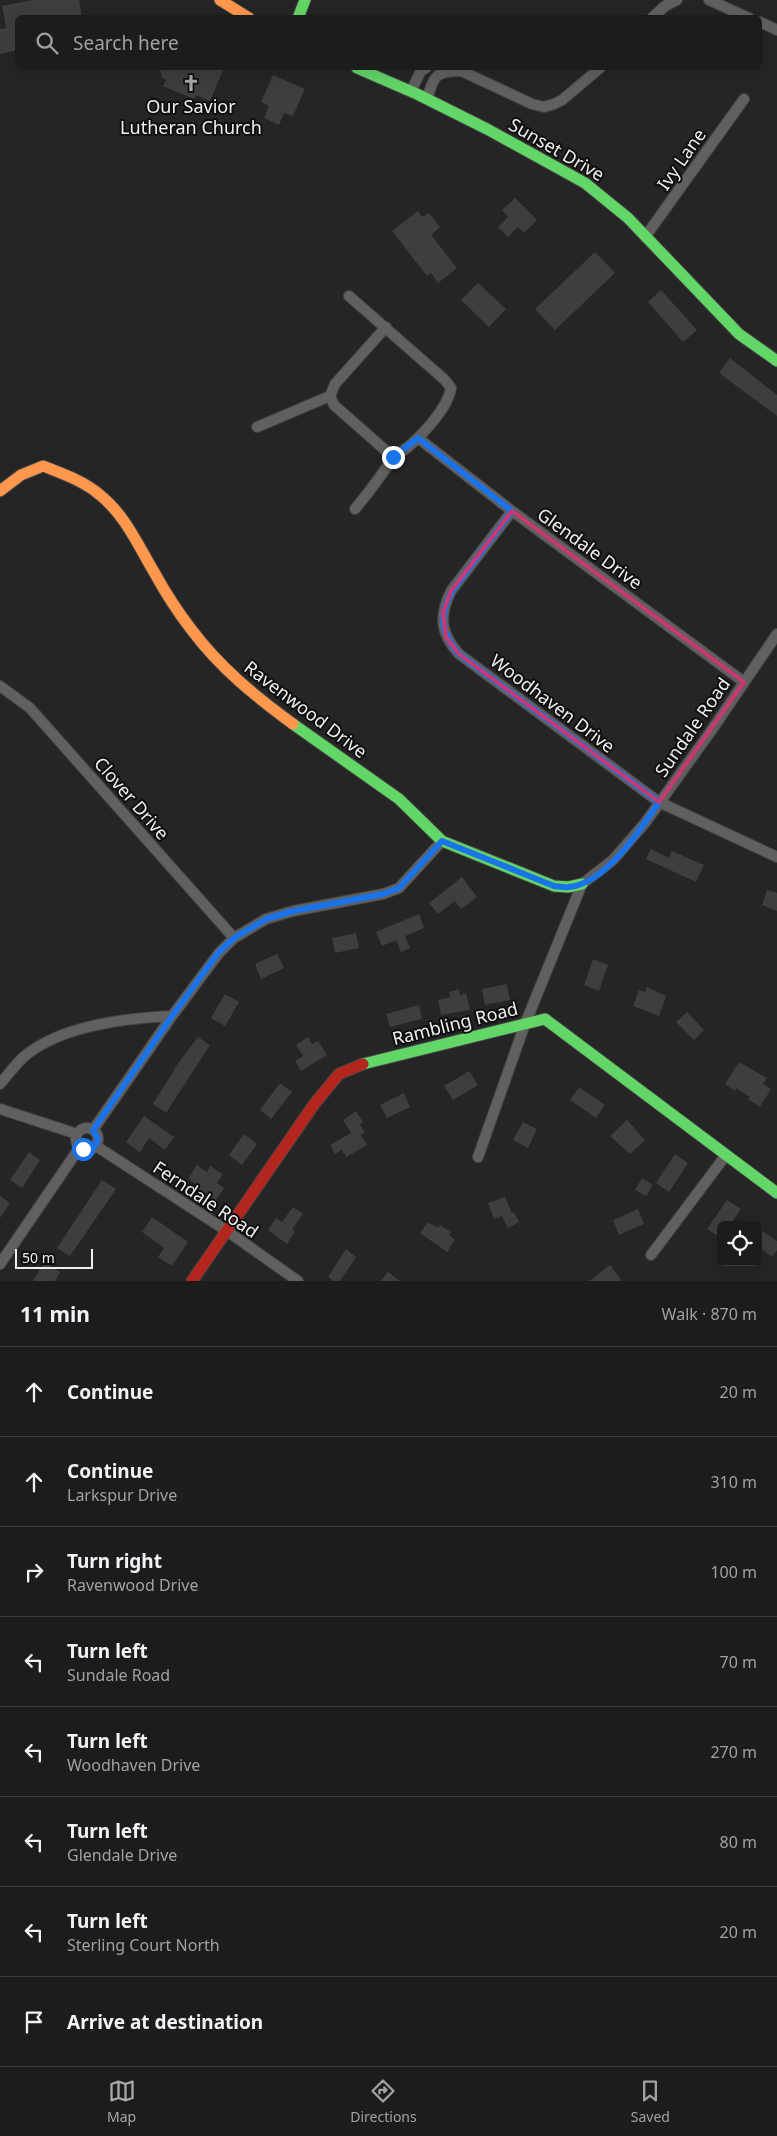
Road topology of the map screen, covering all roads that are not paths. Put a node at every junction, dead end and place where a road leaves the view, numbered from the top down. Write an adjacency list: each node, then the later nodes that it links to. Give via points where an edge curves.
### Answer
1 (220, 0): 5 (street)
2 (305, 0): 6 (street)
3 (677, 0): 7 (street)
4 (709, 0): 8 (street)
5 (244, 15)
6 (299, 15)
7 (655, 15)
8 (742, 15)
9 (762, 23): 10 (street)
10 (777, 30)
11 (362, 70): 15 (street, Sunset Drive)
12 (423, 70): 15 (street)
13 (458, 70): 14 (street, via 544,107 562,100); 16 (street, via 436,75)
14 (598, 70)
15 (411, 91): 16 (street, Sunset Drive)
16 (427, 99): 18 (street, Sunset Drive, via 585,183 628,218)
17 (744, 99): 18 (street, Ivy Lane)
18 (645, 237): 21 (street, Sunset Drive, via 739,334)
19 (349, 296): 20 (street)
20 (386, 327): 22 (street, via 335,384); 24 (street, via 451,388 449,399)
21 (775, 356)
22 (330, 396): 23 (street); 25 (street, via 334,404)
23 (257, 427)
24 (418, 438): 25 (street); 28 (street, Glendale Drive)
25 (393, 457): 27 (street, via 389,467)
26 (0, 491): 33 (street, Ravenwood Drive, via 21,475 43,466 71,477 101,495 115,508 181,617 242,687 399,799)
27 (355, 509)
28 (512, 511): 30 (street, Glendale Drive); 32 (street, Woodhaven Drive, via 452,591 443,613 446,637 459,654)
29 (777, 634): 30 (street, Sundale Road)
30 (744, 682): 32 (street, Sundale Road)
31 (0, 686): 36 (street, Clover Drive, via 30,708)
32 (659, 802): 34 (street, Woodhaven Drive); 35 (street, Sundale Road, via 629,843 599,873)
33 (442, 841): 35 (street, Ravenwood Drive, via 554,886); 36 (street, via 399,888 266,919)
34 (777, 857)
35 (582, 884): 38 (street)
36 (234, 938): 37 (street, via 218,953)
37 (172, 1016): 39 (street, via 137,1018 86,1028 59,1038 26,1055); 41 (street)
38 (525, 1024): 45 (street, Rambling Road, via 545,1019); 46 (street); 48 (street, Rambling Road, via 370,1062 339,1074)
39 (0, 1084)
40 (0, 1109): 42 (street)
41 (93, 1130): 42 (street, via 83,1129); 43 (street, via 98,1139)
42 (77, 1134): 44 (street, via 76,1141)
43 (96, 1146): 44 (street, via 86,1150); 48 (street, Ferndale Road)
44 (80, 1147): 50 (street)
45 (726, 1155): 47 (street, Rambling Road); 49 (street)
46 (478, 1157)
47 (777, 1193)
48 (227, 1231): 51 (street, Rambling Road); 52 (street, Ferndale Road)
49 (651, 1255)
50 (0, 1264)
51 (192, 1281)
52 (298, 1281)

